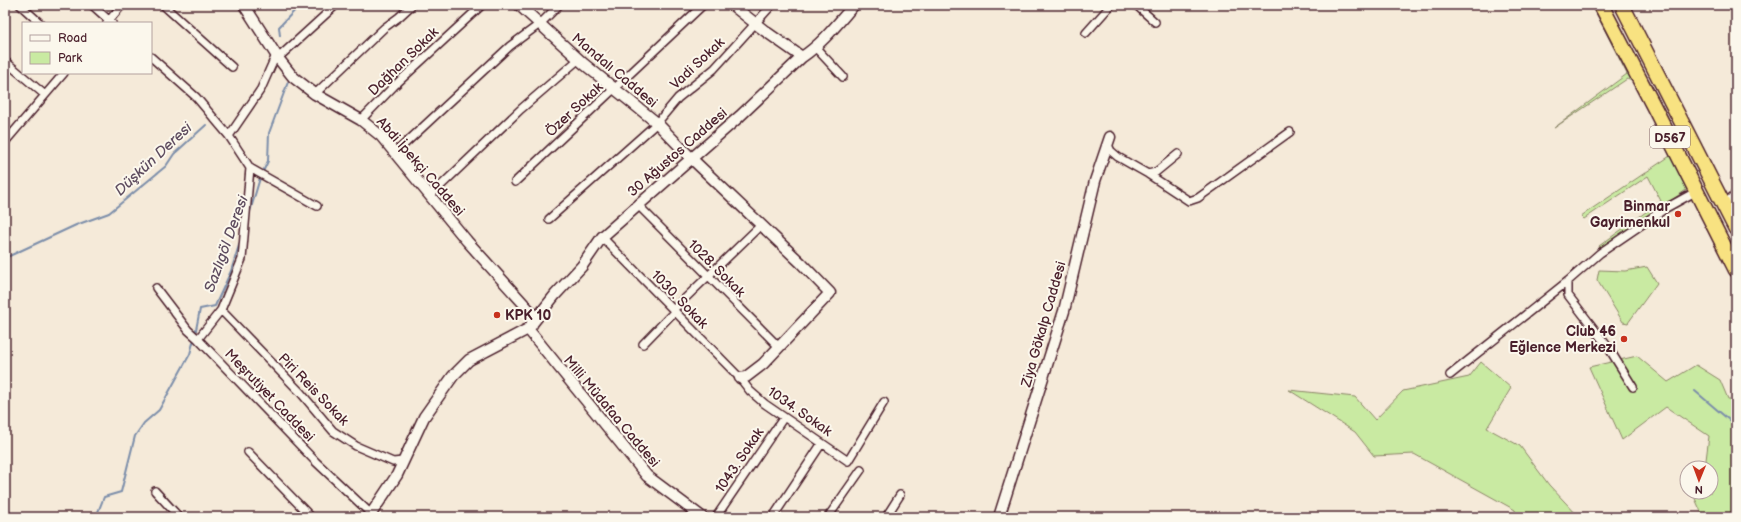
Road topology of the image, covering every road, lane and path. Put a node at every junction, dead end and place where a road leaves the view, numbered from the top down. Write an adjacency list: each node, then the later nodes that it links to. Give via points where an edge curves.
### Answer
1 (20, 5): 19 (street)
2 (92, 5): 20 (street)
3 (122, 5): 20 (street)
4 (163, 5): 31 (street)
5 (244, 5): 26 (street, Abdi İpekçi Caddesi)
6 (336, 5): 26 (street)
7 (412, 5): 35 (street)
8 (482, 5): 37 (street, Dağhan Sokak)
9 (519, 5): 22 (street, Mandalı Caddesi)
10 (559, 5): 22 (street)
11 (703, 5): 34 (street, Özer Sokak)
12 (732, 5): 23 (street)
13 (772, 5): 23 (street, Vadi Sokak)
14 (854, 5): 25 (street, 30 Ağustos Caddesi)
15 (1111, 5): 24 (street)
16 (1136, 5): 21 (street)
17 (1601, 5): 49 (highway, D567)
18 (1622, 5): 53 (highway, D567)
19 (39, 22)
20 (109, 22)
21 (1155, 22)
22 (541, 23): 29 (street, Mandalı Caddesi); 43 (street, via 510,46)
23 (755, 24): 27 (street); 38 (street, Vadi Sokak, via 714,69 678,98)
24 (1086, 33)
25 (815, 47): 27 (street, 30 Ağustos Caddesi); 33 (street)
26 (277, 57): 35 (street, Abdi İpekçi Caddesi, via 293,77); 40 (street, via 261,89)
27 (802, 57): 45 (street, 30 Ağustos Caddesi)
28 (152, 58): 40 (street, via 196,97)
29 (579, 59): 34 (street, Mandalı Caddesi); 51 (street, via 521,109)
30 (5, 61): 36 (street)
31 (232, 68)
32 (63, 74): 36 (street)
33 (843, 77)
34 (614, 89): 38 (street, Mandalı Caddesi); 48 (street, Özer Sokak)
35 (315, 94): 37 (street, Abdi İpekçi Caddesi)
36 (45, 95): 42 (street)
37 (361, 120): 43 (street, Abdi İpekçi Caddesi, via 381,136)
38 (657, 123): 45 (street, Mandalı Caddesi); 55 (street, Vadi Sokak)
39 (1290, 132): 47 (street, via 1194,200 1189,201)
40 (229, 136): 46 (street)
41 (1109, 141): 47 (street, via 1111,151 1118,158); 81 (street, Ziya Gökalp Caddesi, via 1095,181 1064,311)
42 (5, 142)
43 (395, 153): 51 (street, Abdi İpekçi Caddesi)
44 (1178, 154): 47 (street, via 1156,172)
45 (691, 158): 52 (street, 30 Ağustos Caddesi); 56 (street, Mandalı Caddesi)
46 (250, 168): 54 (street); 63 (street, via 242,259)
47 (1148, 174)
48 (515, 182)
49 (1697, 191): 59 (highway, D567); 61 (street, via 1666,208 1600,253)
50 (1736, 193): 53 (street)
51 (430, 196): 65 (street, Abdi İpekçi Caddesi, via 532,313)
52 (638, 205): 58 (street, 30 Ağustos Caddesi); 60 (street, 1028. Sokak)
53 (1724, 205): 57 (highway, D567)
54 (317, 206)
55 (549, 219)
56 (761, 225): 60 (street); 68 (street, Mandalı Caddesi, via 830,293)
57 (1736, 229)
58 (602, 237): 64 (street, 1030. Sokak); 65 (street, 30 Ağustos Caddesi, via 582,266)
59 (1736, 270)
60 (707, 276): 64 (street); 68 (street, 1028. Sokak)
61 (1568, 281): 69 (street); 71 (street, via 1568,295 1608,348)
62 (156, 288): 66 (street, Meşrutiyet Caddesi)
63 (221, 310): 66 (street); 76 (street, Piri Reis Sokak, via 333,430 356,446 393,462)
64 (674, 311): 67 (street); 70 (street, 1030. Sokak)
65 (530, 327): 76 (street, via 469,360 453,376 424,417); 84 (street, Milli Müdafaa Caddesi, via 647,476)
66 (198, 339): 80 (street, Meşrutiyet Caddesi)
67 (643, 344)
68 (779, 347): 70 (street, via 763,364 746,377)
69 (1450, 375)
70 (740, 378): 73 (street, 1034. Sokak, via 750,391)
71 (1633, 387)
72 (884, 402): 74 (street, 1034. Sokak, via 848,461)
73 (784, 417): 74 (street, 1034. Sokak); 85 (street, 1043. Sokak)
74 (822, 443): 86 (street)
75 (248, 452): 83 (street)
76 (403, 461): 80 (street, via 397,476)
77 (861, 470): 87 (street)
78 (154, 491): 82 (street)
79 (900, 495): 88 (street)
80 (370, 515)
81 (1001, 516)
82 (179, 517)
83 (311, 517)
84 (702, 517)
85 (716, 517)
86 (773, 517)
87 (828, 517)
88 (886, 517)

